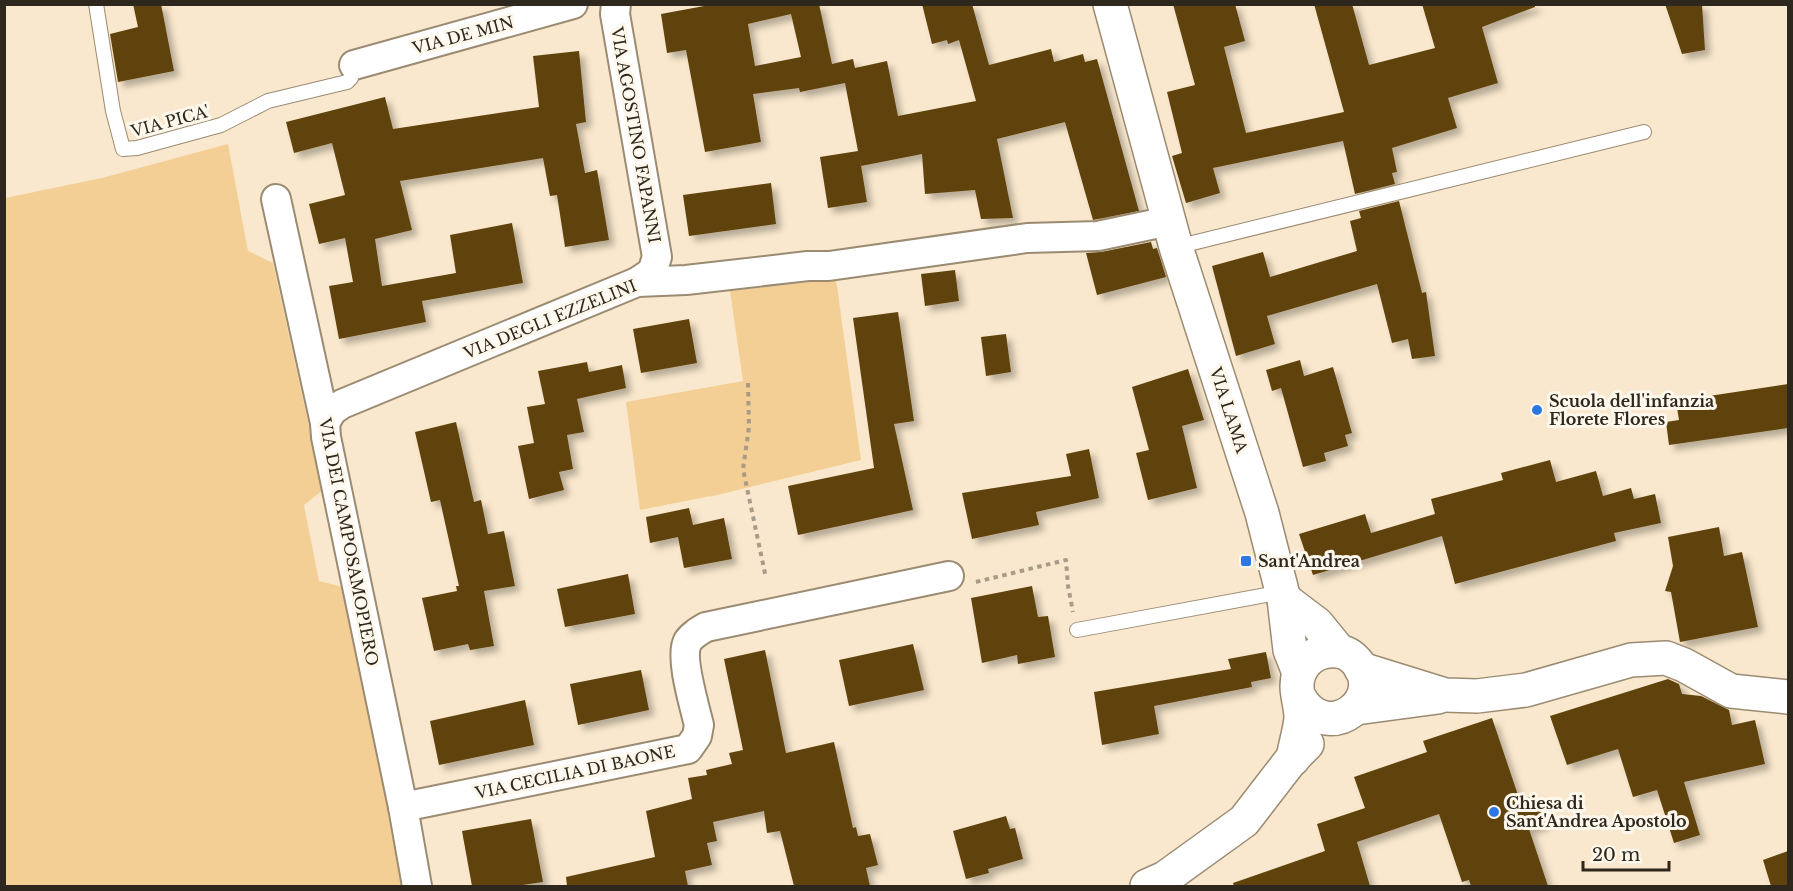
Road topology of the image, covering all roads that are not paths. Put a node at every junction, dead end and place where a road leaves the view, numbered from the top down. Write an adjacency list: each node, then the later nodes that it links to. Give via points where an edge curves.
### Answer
1 (96, 4): 5 (lane, VIA PICA', via 123,149 221,125 268,101 347,82)
2 (573, 4): 5 (street, VIA DE MIN)
3 (1110, 4): 8 (street, VIA LAMA)
4 (615, 9): 9 (street, VIA AGOSTINO FAPANNI, via 657,256 652,272)
5 (354, 65)
6 (1644, 132): 8 (lane)
7 (276, 199): 10 (street, VIA DEI CAMPOSAMOPIERO)
8 (1173, 234): 9 (street, VIA DEGLI EZZELINI, via 1027,238 830,266); 12 (street, VIA LAMA, via 1262,513)
9 (637, 282): 10 (street, VIA DEGLI EZZELINI, via 342,404)
10 (325, 423): 20 (street, VIA DEI CAMPOSAMOPIERO)
11 (958, 580): 20 (street, VIA CECILIA DI BAONE, via 706,627 696,633 685,648 699,725 688,749)
12 (1283, 596): 13 (lane); 14 (street, via 1317,624); 15 (street, VIA LAMA)
13 (1077, 630)
14 (1350, 660): 15 (street, via 1318,653 1309,658); 16 (street); 18 (street, via 1365,675 1366,687 1363,698)
15 (1299, 685): 18 (street, via 1305,706 1312,714 1323,718); 19 (street, via 1301,719)
16 (1445, 695): 17 (street, via 1526,690 1631,660 1666,658 1731,691); 18 (street)
17 (1788, 697)
18 (1346, 713): 19 (street)
19 (1293, 759): 22 (street, via 1244,821 1165,878)
20 (403, 807): 21 (street, VIA DEI CAMPOSAMOPIERO)
21 (417, 886)
22 (1147, 886)

